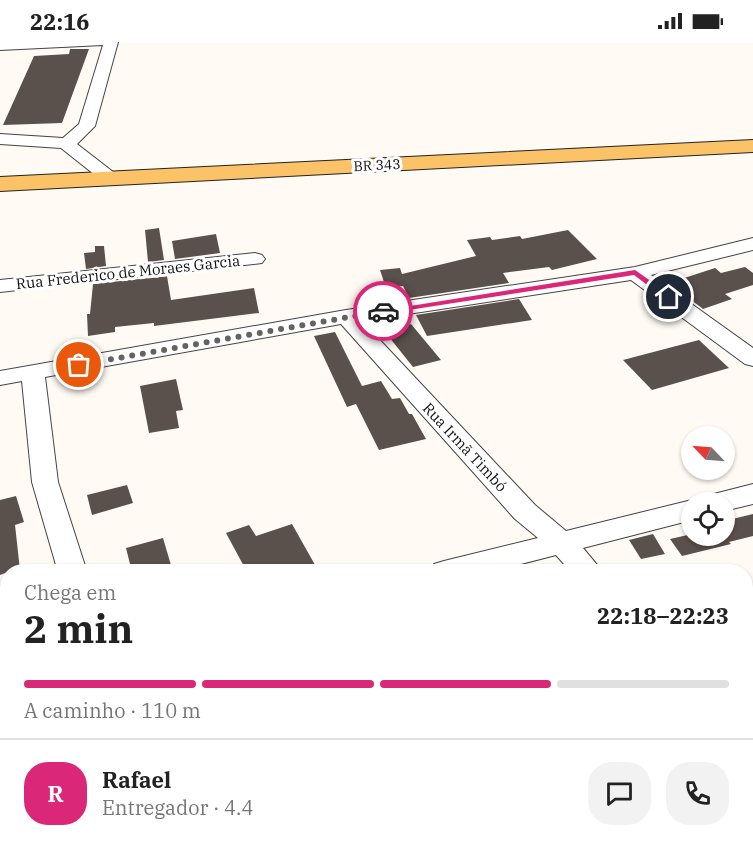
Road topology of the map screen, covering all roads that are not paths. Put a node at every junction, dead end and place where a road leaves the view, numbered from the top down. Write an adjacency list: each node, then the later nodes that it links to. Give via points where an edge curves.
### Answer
1 (98, 42): 3 (street)
2 (111, 42): 5 (street, via 87,126)
3 (0, 46)
4 (0, 139): 5 (street)
5 (66, 143): 7 (street)
6 (753, 146): 7 (main road, BR 343)
7 (111, 179): 8 (main road, BR 343)
8 (0, 184)
9 (753, 244): 11 (street)
10 (255, 259): 12 (street, Rua Frederico de Moraes Garcia)
11 (635, 273): 13 (street); 14 (street)
12 (0, 286)
13 (346, 317): 15 (street); 20 (street, Rua Irmã Timbó, via 525,512)
14 (753, 359)
15 (33, 374): 16 (street); 21 (street, via 45,482)
16 (0, 378)
17 (753, 494): 18 (street)
18 (735, 498)
19 (681, 513): 20 (street)
20 (561, 542): 22 (street); 23 (street, Rua Irmã Timbó)
21 (71, 564)
22 (475, 564)
23 (582, 564)

